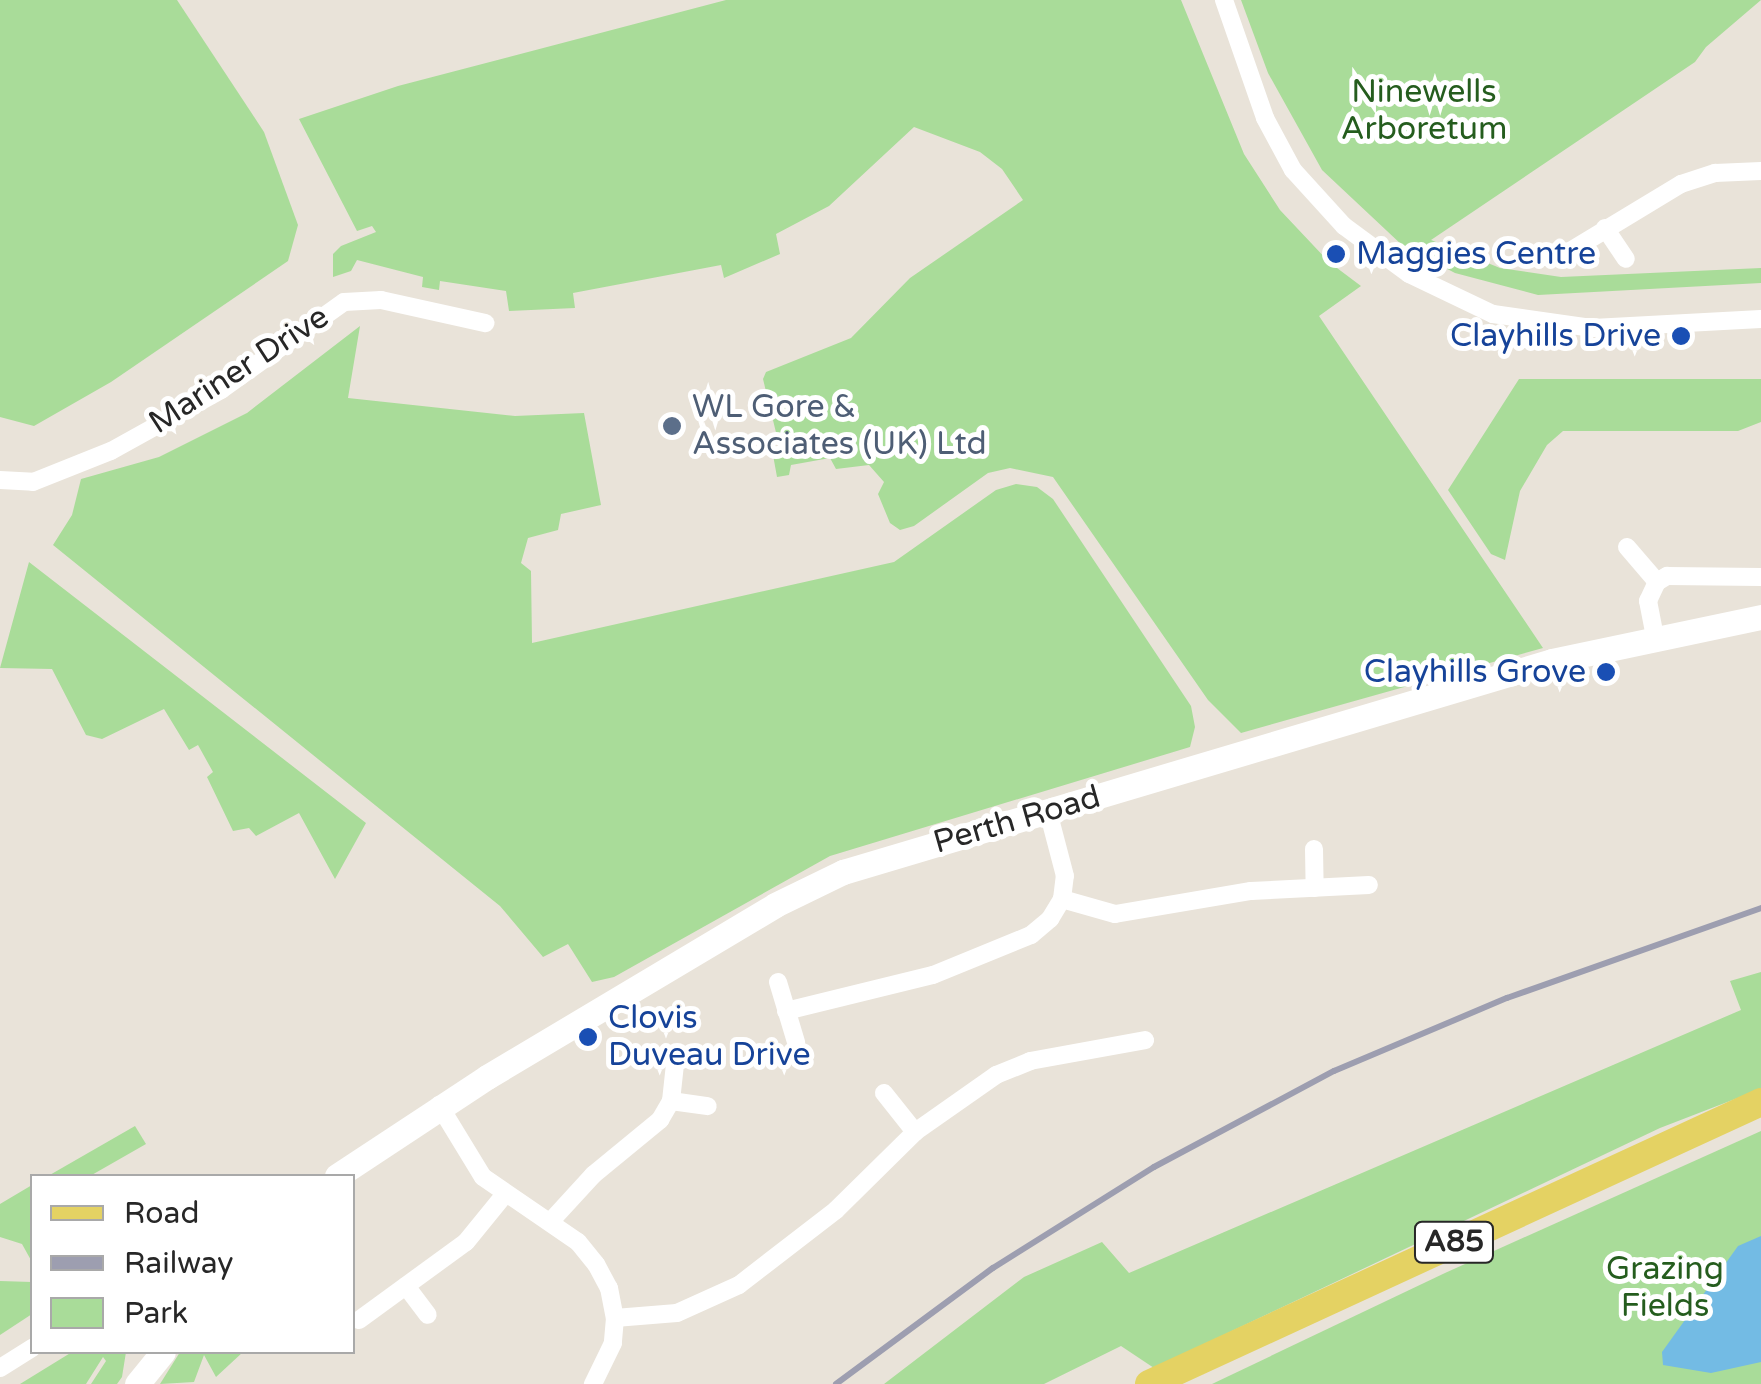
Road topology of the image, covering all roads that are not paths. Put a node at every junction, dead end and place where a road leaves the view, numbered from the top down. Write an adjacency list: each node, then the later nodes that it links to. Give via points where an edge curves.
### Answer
1 (1224, 0): 6 (street, via 1265,118 1293,170 1344,226 1410,274 1493,314 1593,328)
2 (1761, 171): 3 (street, via 1715,173 1681,184)
3 (1605, 228): 4 (street); 5 (street)
4 (1567, 253)
5 (1626, 259)
6 (1761, 319)
7 (485, 323): 8 (street, Mariner Drive, via 381,300 344,302 220,390 111,451 33,482)
8 (0, 480)
9 (1627, 548): 11 (street)
10 (1761, 576): 11 (street, via 1667,576)
11 (1657, 582): 13 (street, via 1648,601)
12 (1761, 616): 13 (street, Perth Road)
13 (1656, 642): 14 (street, Perth Road, via 1552,661)
14 (1048, 811): 18 (street, via 1065,876); 27 (street, Perth Road, via 843,872)
15 (1314, 849): 17 (street)
16 (1369, 884): 17 (street)
17 (1315, 888): 18 (street, via 1251,891 1115,914)
18 (1062, 900): 20 (street, via 1031,935 933,975)
19 (778, 982): 20 (street)
20 (786, 1010): 22 (street)
21 (1145, 1040): 29 (street, via 1030,1060 996,1075)
22 (796, 1042)
23 (676, 1055): 25 (street)
24 (884, 1093): 29 (street)
25 (670, 1101): 28 (street); 32 (street, via 660,1120 593,1175)
26 (1761, 1102): 42 (main road, A85)
27 (439, 1105): 30 (street, Perth Road); 31 (street, via 483,1177)
28 (708, 1106)
29 (915, 1132): 35 (street, via 836,1210 738,1285 677,1314)
30 (340, 1174)
31 (505, 1194): 32 (street); 33 (street, via 466,1242)
32 (550, 1222): 35 (street, via 596,1264)
33 (406, 1286): 34 (street); 36 (street)
34 (428, 1315)
35 (615, 1318): 41 (street, via 613,1343)
36 (359, 1320)
37 (30, 1349): 39 (street)
38 (161, 1354): 40 (street)
39 (0, 1368)
40 (137, 1384)
41 (593, 1384)
42 (1149, 1384)

